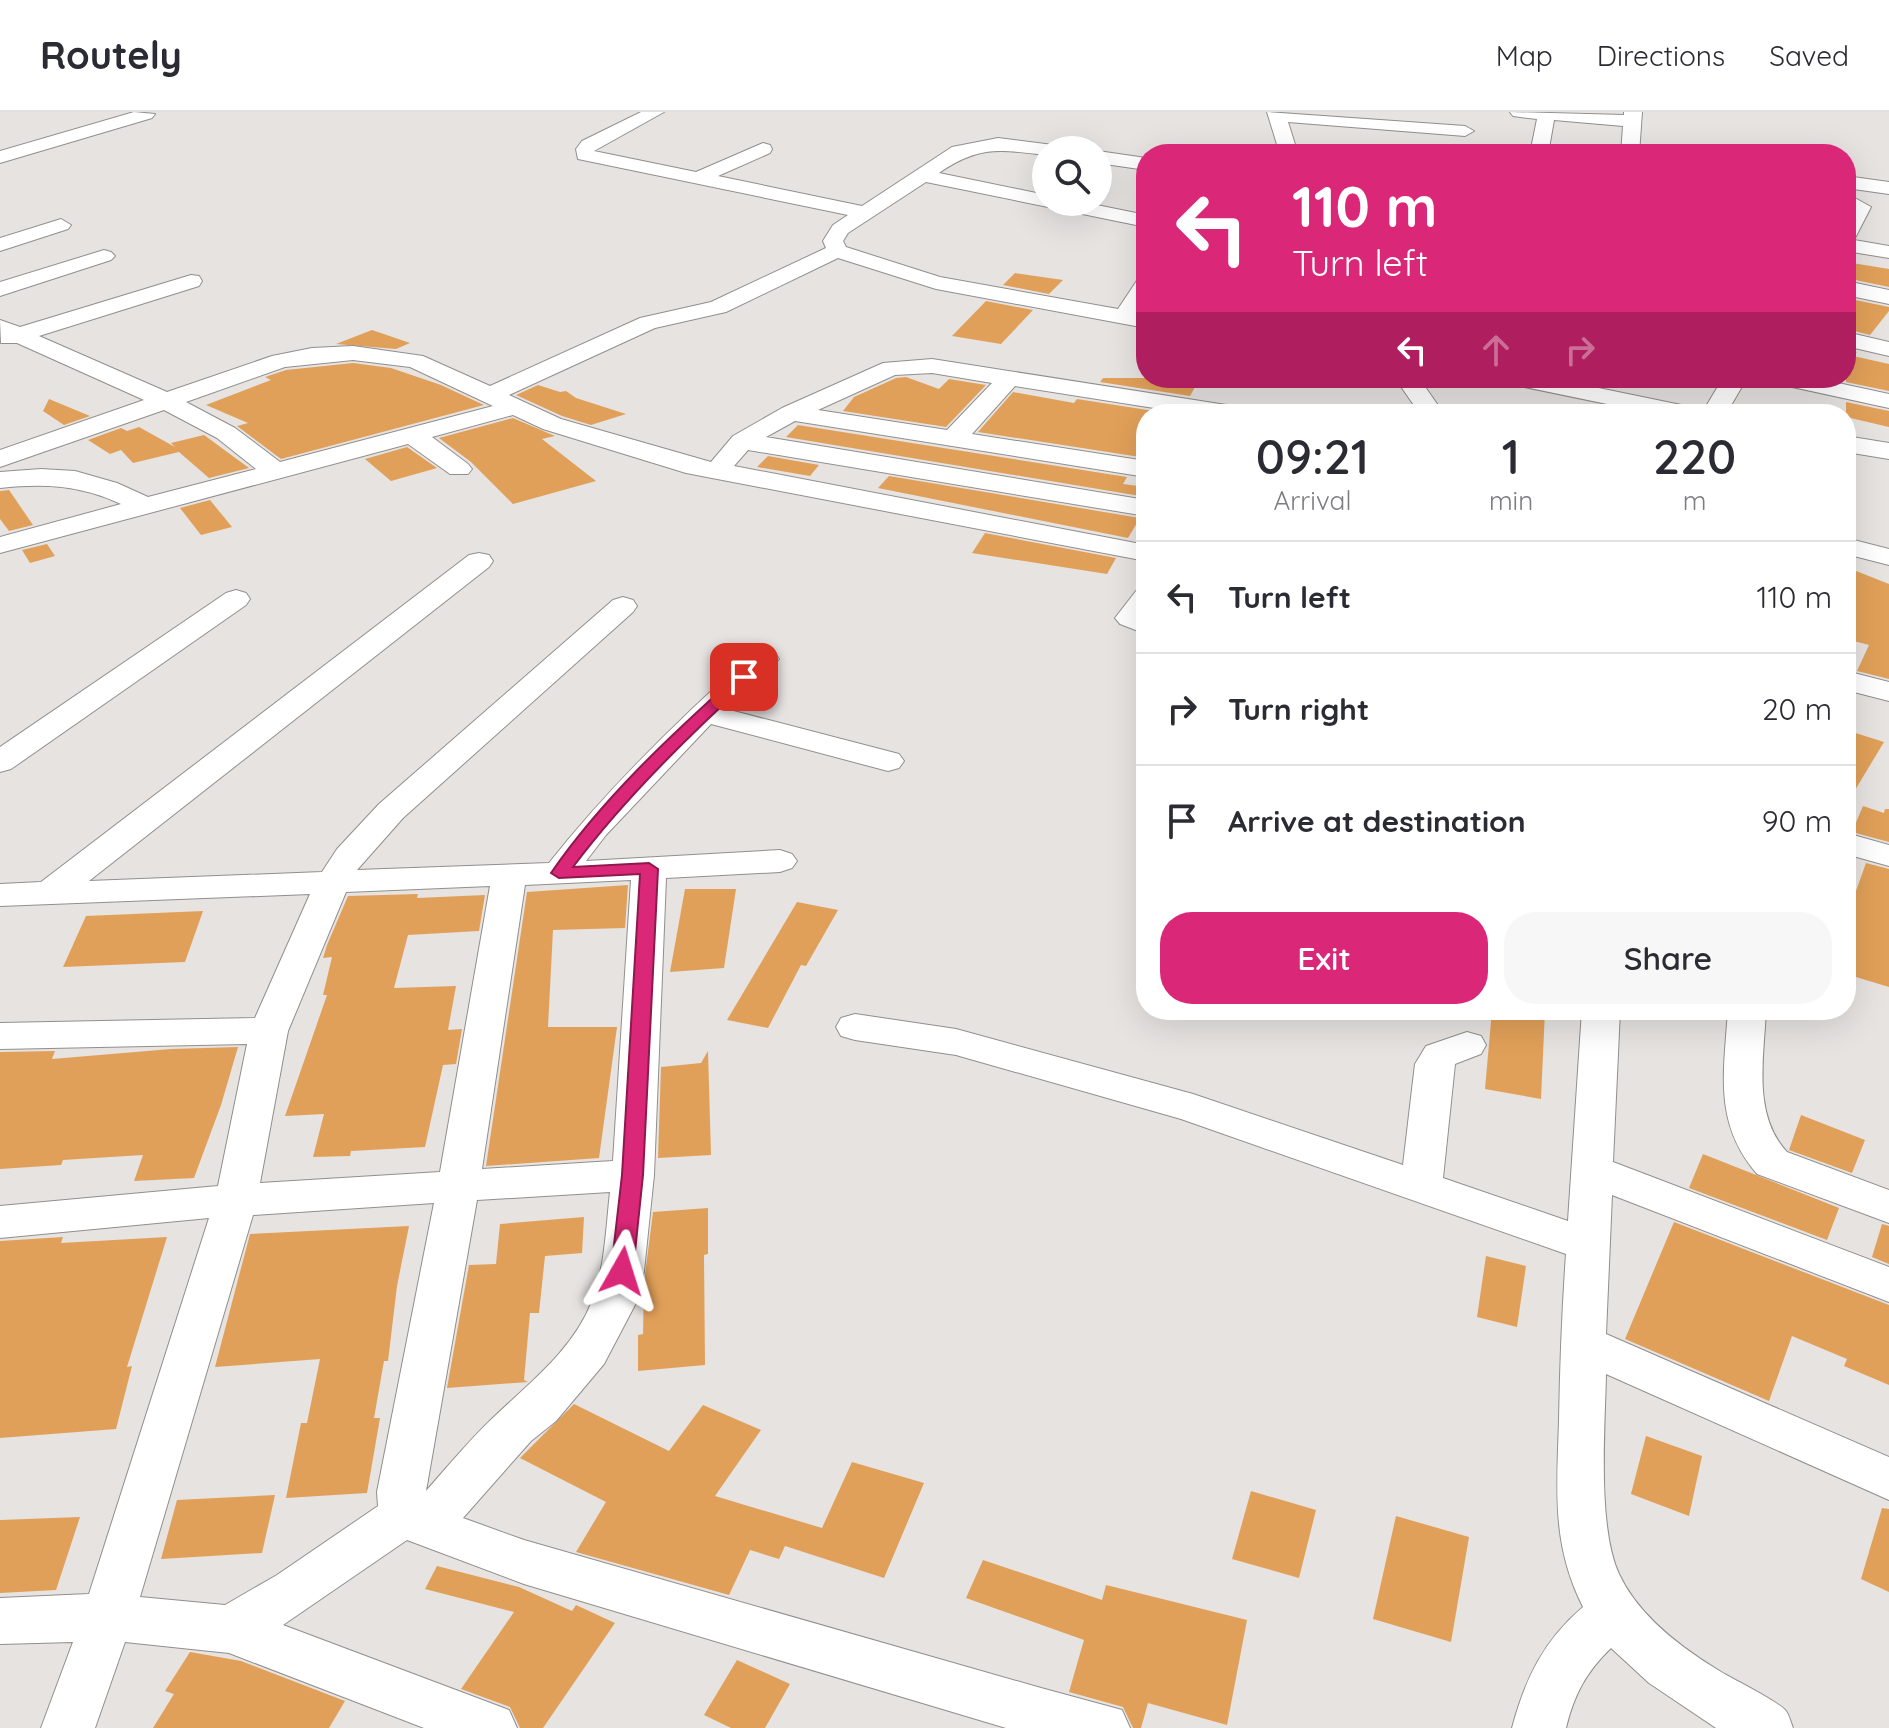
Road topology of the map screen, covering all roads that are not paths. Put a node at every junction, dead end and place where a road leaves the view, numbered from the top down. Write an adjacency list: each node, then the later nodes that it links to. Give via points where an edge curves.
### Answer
1 (655, 112): 18 (street, via 589,145 585,155)
2 (1519, 112): 3 (street)
3 (1547, 113): 6 (street); 10 (street)
4 (146, 114): 14 (street)
5 (1277, 114): 7 (street); 8 (street)
6 (1633, 117): 11 (street)
7 (1466, 122): 9 (street)
8 (1286, 144)
9 (1462, 144)
10 (1541, 144)
11 (1631, 144)
12 (1032, 148): 17 (street, via 974,147)
13 (763, 149): 18 (street)
14 (0, 157)
15 (1112, 159): 16 (street)
16 (1136, 163)
17 (922, 175): 21 (street); 22 (street)
18 (697, 179): 22 (street)
19 (1856, 183): 20 (street)
20 (1889, 188)
21 (1032, 198)
22 (868, 213): 28 (street, via 834,235)
23 (1112, 214): 24 (street)
24 (1136, 219)
25 (61, 225): 26 (street)
26 (0, 245)
27 (1856, 247): 29 (street)
28 (837, 251): 35 (street, via 936,283); 43 (street, via 718,307 648,323)
29 (1889, 252)
30 (104, 256): 32 (street)
31 (191, 281): 36 (street)
32 (0, 289)
33 (1856, 290): 34 (street)
34 (1889, 297)
35 (1135, 319)
36 (6, 334): 44 (street)
37 (1856, 341): 38 (street)
38 (1889, 349)
39 (1009, 379): 46 (street); 50 (street, via 904,365 872,374); 52 (street)
40 (1415, 388): 47 (street)
41 (1564, 388): 48 (street)
42 (1829, 388): 45 (street)
43 (490, 395): 44 (street, via 415,361 353,353 280,361); 49 (street)
44 (166, 401): 56 (street); 59 (street, via 226,433)
45 (1889, 401)
46 (1173, 404)
47 (1427, 404)
48 (1642, 404)
49 (516, 407): 51 (street); 60 (street, via 594,438)
50 (791, 413): 52 (street); 53 (street)
51 (411, 434): 58 (street); 59 (street)
52 (959, 439): 57 (street); 61 (street)
53 (742, 441): 60 (street); 61 (street)
54 (1856, 446): 55 (street)
55 (1889, 451)
56 (0, 459)
57 (1136, 467)
58 (459, 469)
59 (275, 471): 63 (street)
60 (717, 471): 65 (street)
61 (934, 475): 64 (street); 65 (street)
62 (0, 480): 63 (street, via 84,479)
63 (145, 506): 66 (street)
64 (1136, 506)
65 (908, 509): 68 (street)
66 (0, 545)
67 (1856, 549): 69 (street)
68 (1136, 551)
69 (1889, 557)
70 (479, 561): 86 (street)
71 (236, 599): 78 (street)
72 (623, 606): 85 (street, via 391,811)
73 (764, 659): 76 (street)
74 (1856, 683): 75 (street)
75 (1889, 692)
76 (704, 713): 77 (street); 83 (street, via 594,828)
77 (888, 761)
78 (0, 762)
79 (1856, 846): 80 (street)
80 (1889, 856)
81 (780, 861): 82 (street)
82 (649, 869): 83 (street); 95 (street)
83 (559, 873): 84 (street)
84 (509, 875): 85 (street); 97 (street)
85 (333, 881): 86 (street); 91 (street)
86 (49, 894): 87 (street)
87 (0, 895)
88 (1601, 1020): 94 (street)
89 (1747, 1020): 99 (street, via 1745,1120 1759,1152 1772,1163)
90 (855, 1027): 96 (street, via 956,1042 1163,1099)
91 (269, 1031): 92 (street); 98 (street)
92 (0, 1036)
93 (1467, 1045): 96 (street, via 1440,1055 1435,1064)
94 (1593, 1171): 101 (street); 102 (street)
95 (633, 1175): 97 (street); 105 (street, via 614,1303 588,1351 539,1407)
96 (1421, 1185): 101 (street)
97 (458, 1187): 98 (street); 105 (street, via 401,1492)
98 (236, 1200): 100 (street); 107 (street)
99 (1889, 1207)
100 (0, 1222)
101 (1588, 1245): 103 (street)
102 (1889, 1285)
103 (1582, 1343): 104 (street); 106 (street, via 1582,1518 1594,1578)
104 (1889, 1479)
105 (414, 1520): 109 (street); 110 (street, via 524,1562)
106 (1614, 1613): 114 (street, via 1575,1645 1554,1678); 115 (street, via 1699,1690)
107 (108, 1617): 108 (street); 109 (street); 111 (street)
108 (0, 1621)
109 (230, 1629): 112 (street)
110 (1038, 1721): 113 (street)
111 (68, 1728)
112 (490, 1728)
113 (1103, 1728)
114 (1539, 1728)
115 (1766, 1728)

